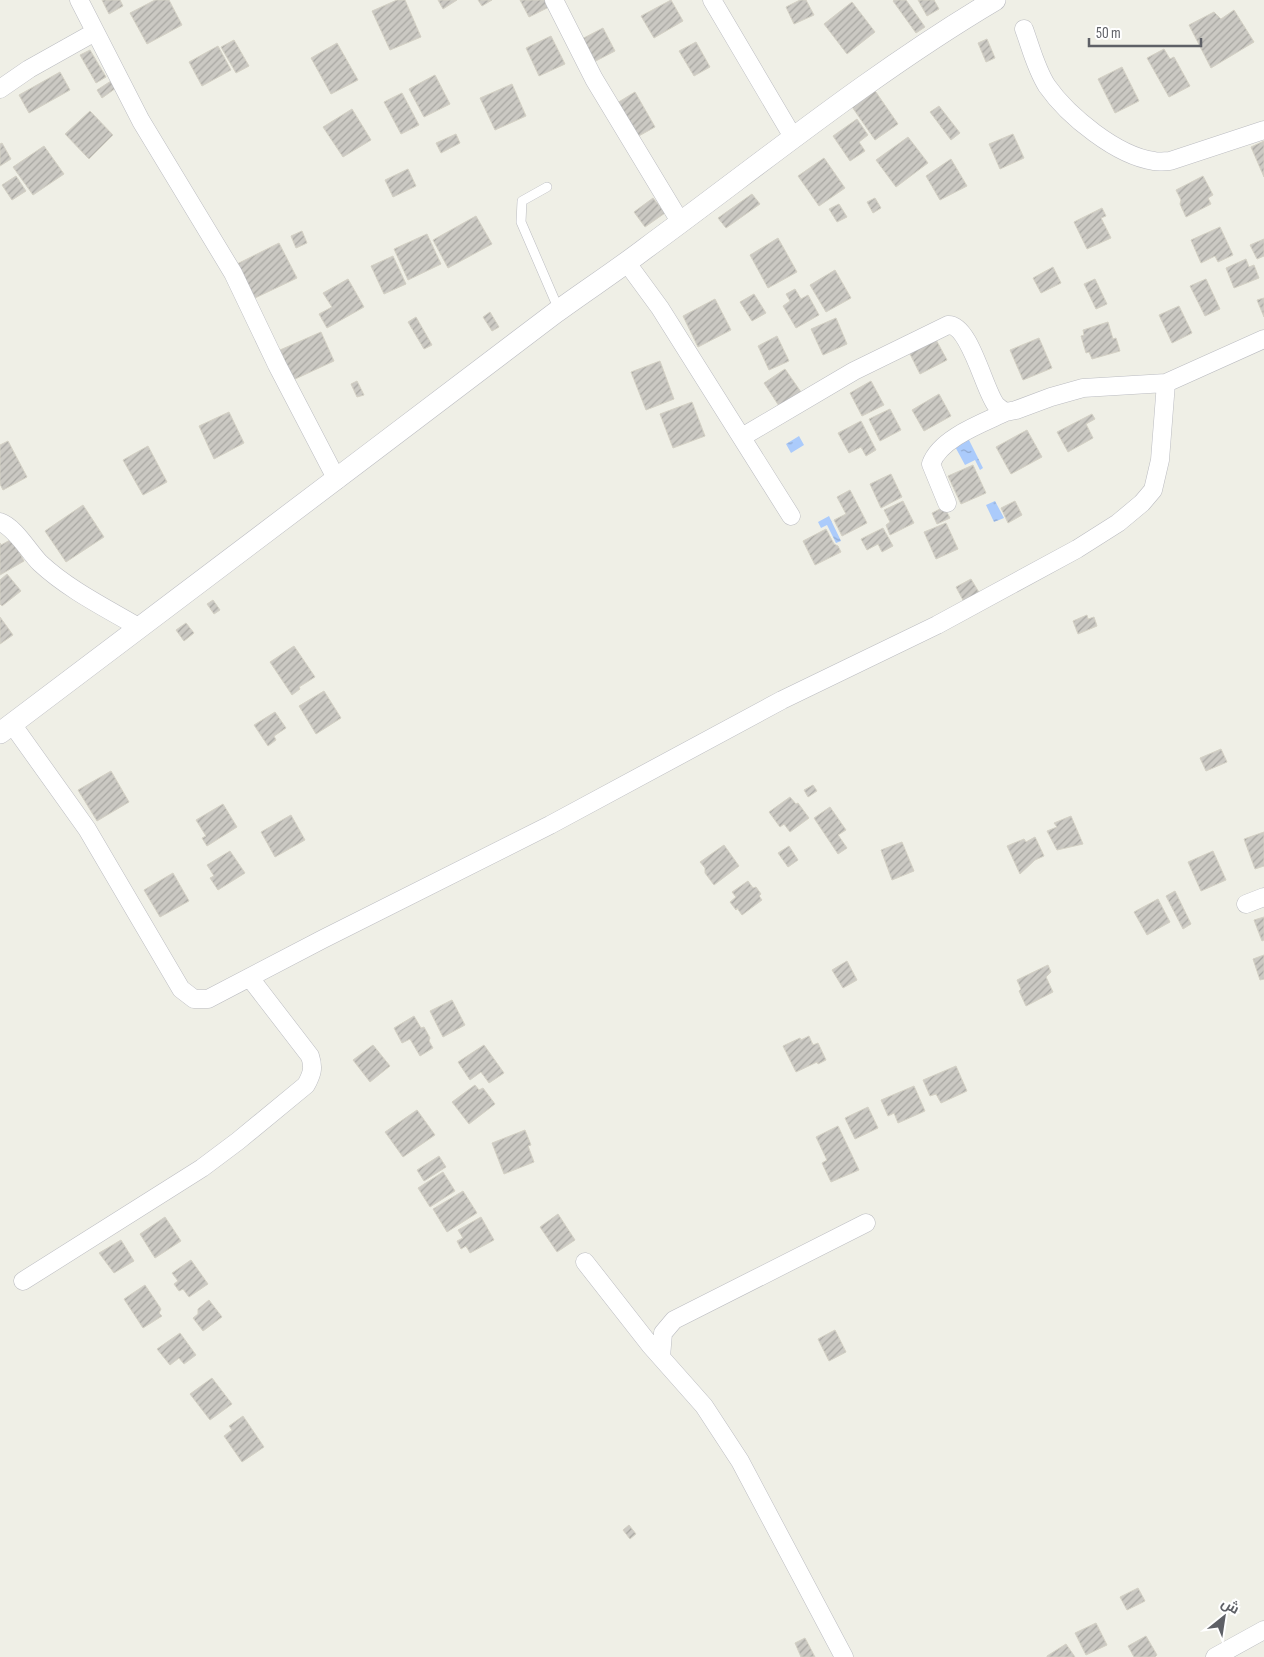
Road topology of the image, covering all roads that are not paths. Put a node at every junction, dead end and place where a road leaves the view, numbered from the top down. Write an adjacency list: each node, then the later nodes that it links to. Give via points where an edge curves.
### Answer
1 (78, 0): 6 (street)
2 (554, 0): 11 (street, via 594,79)
3 (712, 0): 9 (street)
4 (984, 3): 9 (street)
5 (1024, 29): 8 (street, via 1046,84 1064,107 1105,140 1140,157 1170,161)
6 (95, 32): 7 (street); 18 (street, via 141,121 233,273)
7 (0, 89)
8 (1264, 130)
9 (793, 137): 11 (street)
10 (547, 187): 13 (lane, via 522,201 521,222)
11 (681, 223): 12 (street)
12 (626, 263): 13 (street); 17 (street, via 660,308)
13 (559, 310): 18 (street)
14 (1264, 340): 15 (street)
15 (1166, 383): 16 (street, via 1083,388); 26 (street, via 1160,460 1152,490 1130,513 1085,544 1020,582 782,700 550,825)
16 (1006, 412): 17 (street, via 993,400 961,331 953,325 854,371); 19 (street, via 948,441 934,454 931,464)
17 (742, 437): 20 (street)
18 (337, 480): 22 (street)
19 (947, 503)
20 (791, 516)
21 (0, 522): 22 (street, via 9,527 39,562 62,581)
22 (140, 628): 23 (street)
23 (6, 728): 26 (street, via 70,803 181,988 194,999 208,999)
24 (1264, 897): 25 (street)
25 (1246, 904)
26 (250, 978): 29 (street, via 310,1056 312,1075 306,1085 202,1168)
27 (866, 1223): 30 (street, via 674,1320 663,1333)
28 (585, 1262): 30 (street)
29 (23, 1281)
30 (661, 1357): 32 (street, via 704,1406 740,1461)
31 (1264, 1630): 33 (street)
32 (844, 1657)
33 (1215, 1657)

